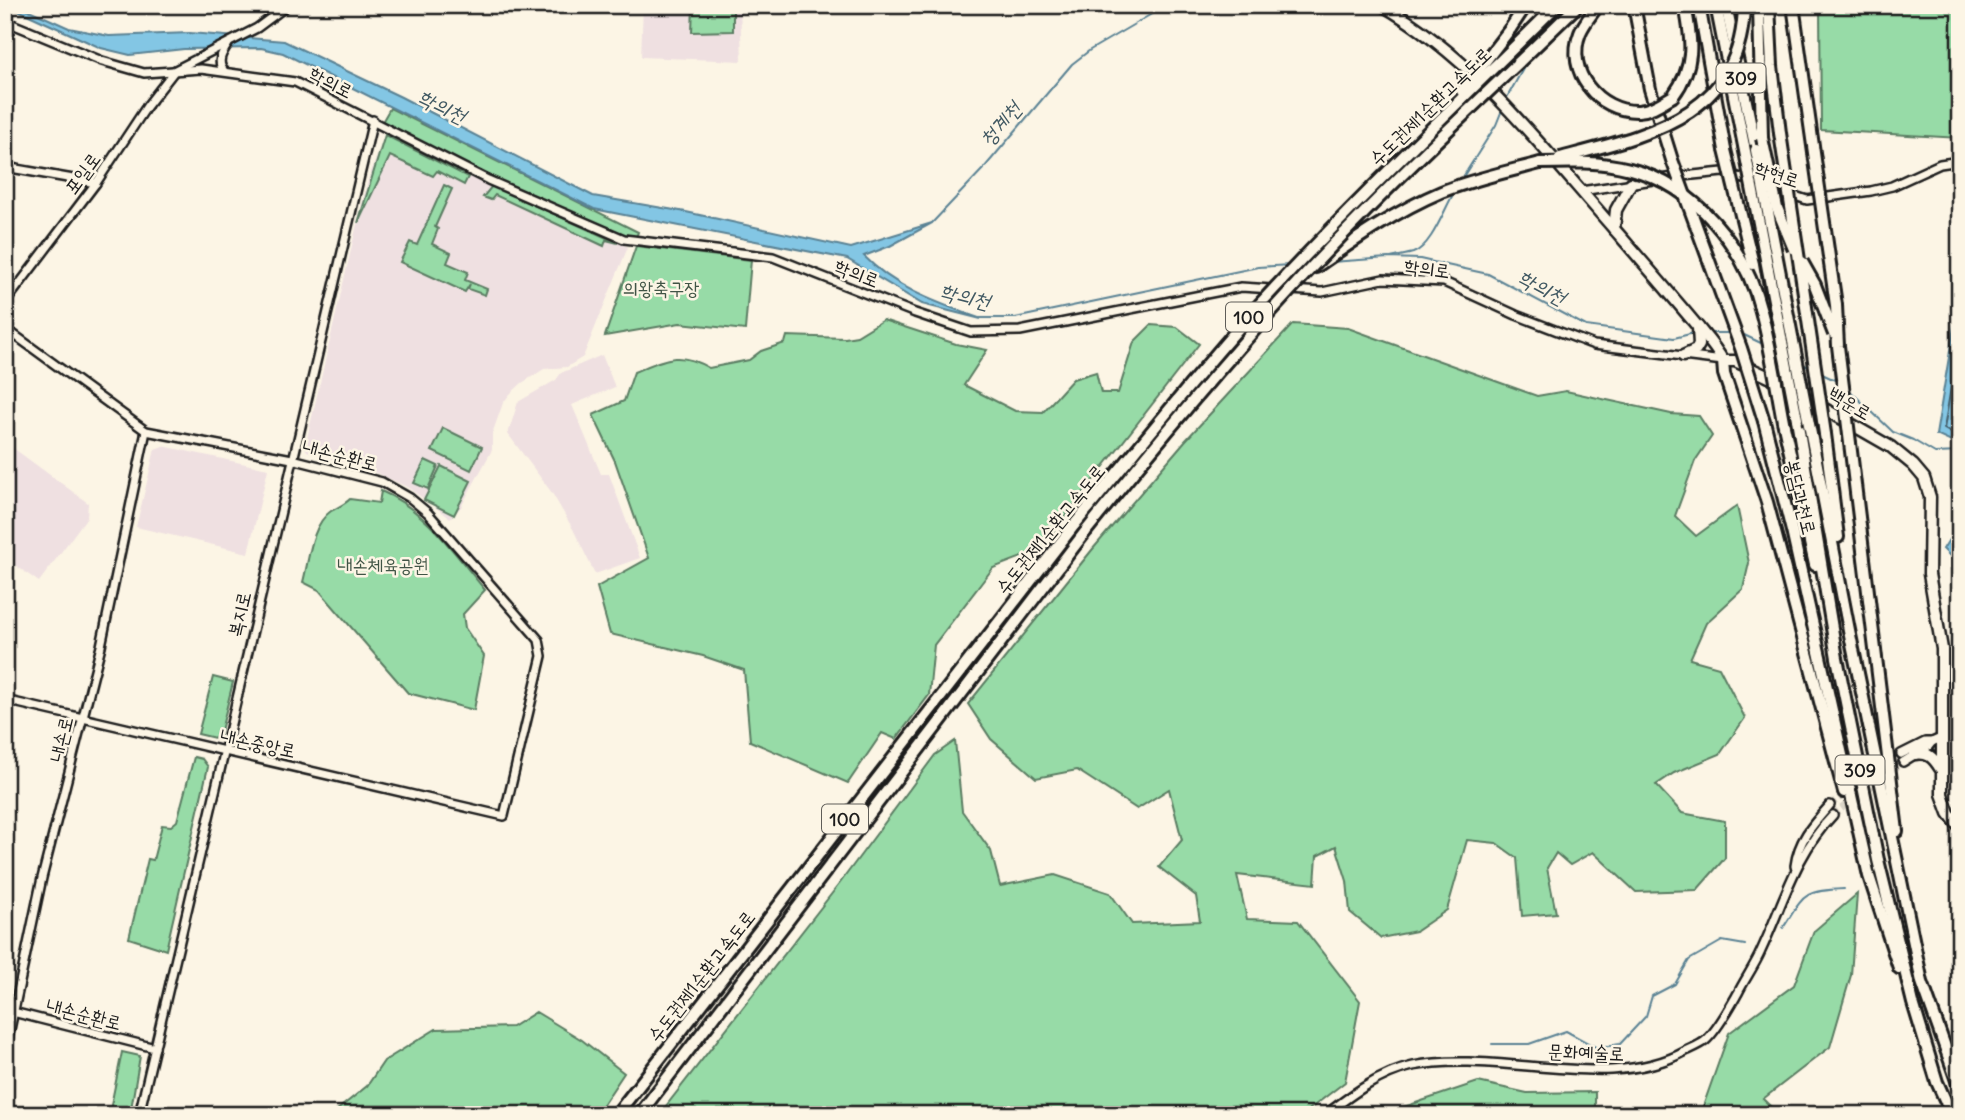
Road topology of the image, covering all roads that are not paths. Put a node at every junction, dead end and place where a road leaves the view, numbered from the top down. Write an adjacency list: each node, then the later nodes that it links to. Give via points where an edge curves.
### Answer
1 (288, 5): 17 (street)
2 (1382, 5): 27 (main road, via 1466,66)
3 (1527, 5): 21 (highway, bridge)
4 (1557, 5): 21 (highway, 수도권제1순환고속도로 / 100, bridge)
5 (1578, 5): 29 (highway, 수도권제1순환고속도로 / 100, bridge)
6 (1598, 5): 15 (highway, bridge, via 1580,33 1577,62 1583,80 1613,106 1638,111 1672,96 1683,82 1692,49)
7 (1634, 5): 52 (highway, 봉담과천로, bridge, via 1650,89 1672,160 1764,421)
8 (1699, 5): 31 (highway, bridge)
9 (1716, 5): 40 (highway, 봉담과천로 / 309, bridge, via 1797,419)
10 (1726, 5): 39 (highway, 봉담과천로 / 309, bridge)
11 (1744, 5): 23 (highway, bridge, via 1732,62 1719,85 1683,117 1663,128)
12 (1759, 5): 34 (highway, bridge, via 1762,138 1777,208 1815,285)
13 (1769, 5): 39 (highway, 봉담과천로, bridge, via 1780,132)
14 (1793, 5): 34 (highway, bridge)
15 (1686, 8)
16 (5, 21): 18 (street, 학의로, via 144,73)
17 (228, 44): 18 (street); 19 (street, via 222,53)
18 (175, 69): 19 (street, 학의로); 25 (street, 포일로)
19 (222, 69): 20 (street, 학의로, via 295,82)
20 (373, 120): 35 (street, 학의로, via 488,180 624,239 773,257 971,332 1020,331 1241,287 1322,292 1383,279 1444,282 1594,345); 38 (street, 복지로)
21 (1437, 124): 60 (highway, 수도권제1순환고속도로 / 100, bridge, via 1258,307 1075,524)
22 (1960, 161): 26 (street, 학현로, via 1940,164 1892,186 1807,200 1723,172)
23 (1540, 163): 29 (highway, bridge, via 1469,182 1408,208); 31 (highway, bridge, via 1603,163 1631,169 1674,188 1722,230)
24 (5, 167): 25 (street)
25 (96, 183): 30 (street, 포일로)
26 (1631, 183): 27 (street, 학현로); 28 (main road, via 1616,210)
27 (1581, 191): 28 (main road)
28 (1614, 229): 33 (main road, via 1685,309)
29 (1305, 274): 61 (highway, 수도권제1순환고속도로 / 100, bridge, via 1208,382 1086,531)
30 (5, 303)
31 (1761, 309): 40 (highway, bridge, via 1793,474)
32 (5, 328): 37 (street, 내손순환로)
33 (1704, 339): 35 (main road); 36 (main road)
34 (1838, 346): 53 (highway, bridge)
35 (1684, 356): 36 (street, 학의로)
36 (1723, 361): 43 (main road, 백운로, via 1735,361 1769,377 1891,447 1924,478 1930,497 1929,574 1942,649); 52 (highway, via 1767,502)
37 (146, 431): 38 (street, 내손순환로); 42 (street, 내손로)
38 (292, 459): 44 (street, 복지로); 48 (street, 내손순환로, via 382,482 410,498 539,640 542,656)
39 (1849, 630): 53 (highway, 봉담과천로 / 309)
40 (1837, 658): 54 (highway, 봉담과천로 / 309)
41 (5, 700): 42 (street, 내손중앙로)
42 (82, 719): 44 (street, 내손중앙로); 55 (street, 내손로)
43 (1937, 740): 45 (street); 45 (street, via 1925,742 1902,758); 46 (main road, 백운로)
44 (224, 752): 48 (street, 내손중앙로); 56 (street, 복지로)
45 (1915, 754): 46 (main road, via 1929,755)
46 (1940, 768): 50 (main road, 백운로, via 1942,794)
47 (1830, 805): 51 (street, 문화예술로, via 1797,850)
48 (504, 816)
49 (1833, 816): 51 (street, 문화예술로, via 1818,831)
50 (1960, 828)
51 (1794, 872): 62 (street, 문화예술로, via 1761,950 1730,1006 1705,1041 1678,1056 1617,1071 1459,1062 1409,1067 1388,1074)
52 (1869, 876): 54 (highway, 봉담과천로)
53 (1905, 903): 58 (highway, 봉담과천로 / 309, via 1922,982)
54 (1913, 1003): 63 (highway, 봉담과천로 / 309)
55 (9, 1011): 56 (street, 내손순환로); 57 (street, 내손로)
56 (155, 1048): 59 (street, 복지로)
57 (5, 1053)
58 (1960, 1089)
59 (139, 1115)
60 (616, 1115)
61 (639, 1115)
62 (1325, 1115)
63 (1952, 1115)

